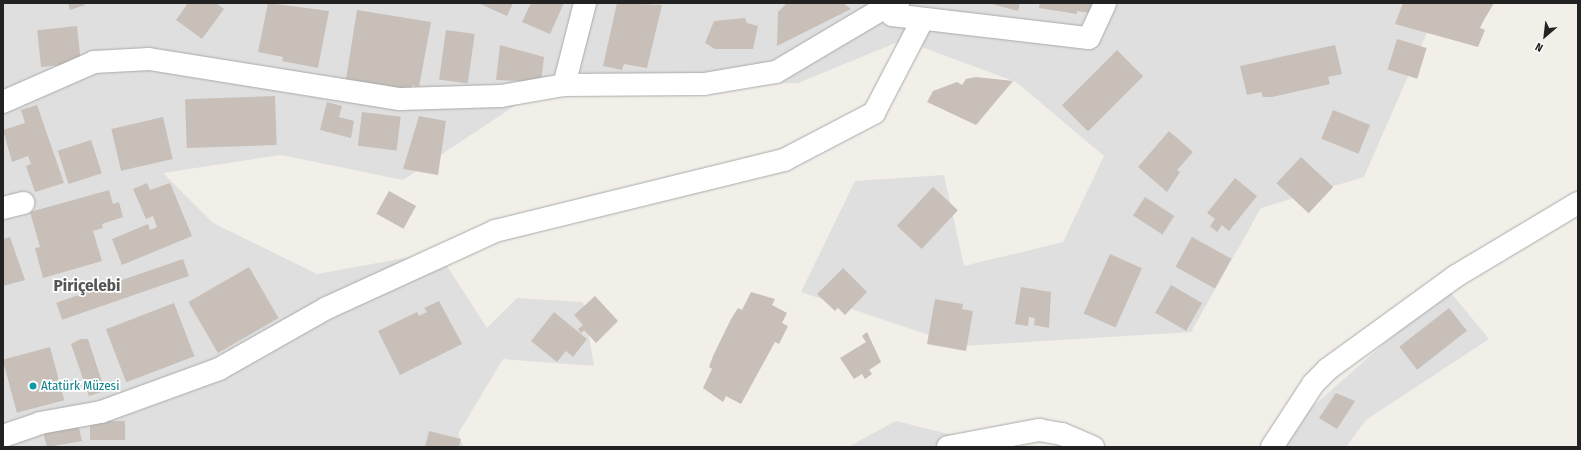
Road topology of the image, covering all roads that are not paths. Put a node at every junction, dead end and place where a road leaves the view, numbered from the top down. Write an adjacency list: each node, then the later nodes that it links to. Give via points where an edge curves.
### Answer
1 (585, 3): 6 (street)
2 (892, 3): 6 (street, via 776,72 704,84)
3 (898, 3): 5 (street, via 892,15)
4 (1106, 3): 5 (street, via 1089,38)
5 (923, 19): 9 (street, via 874,113 784,160 494,231 327,308 219,369 101,412 40,424)
6 (564, 85): 7 (street, via 501,96 400,99 149,59 94,62)
7 (3, 102)
8 (1578, 203): 12 (street, via 1456,276 1328,368 1313,384)
9 (3, 436)
10 (948, 447): 11 (street, via 1039,430 1062,434)
11 (1093, 447)
12 (1272, 447)

